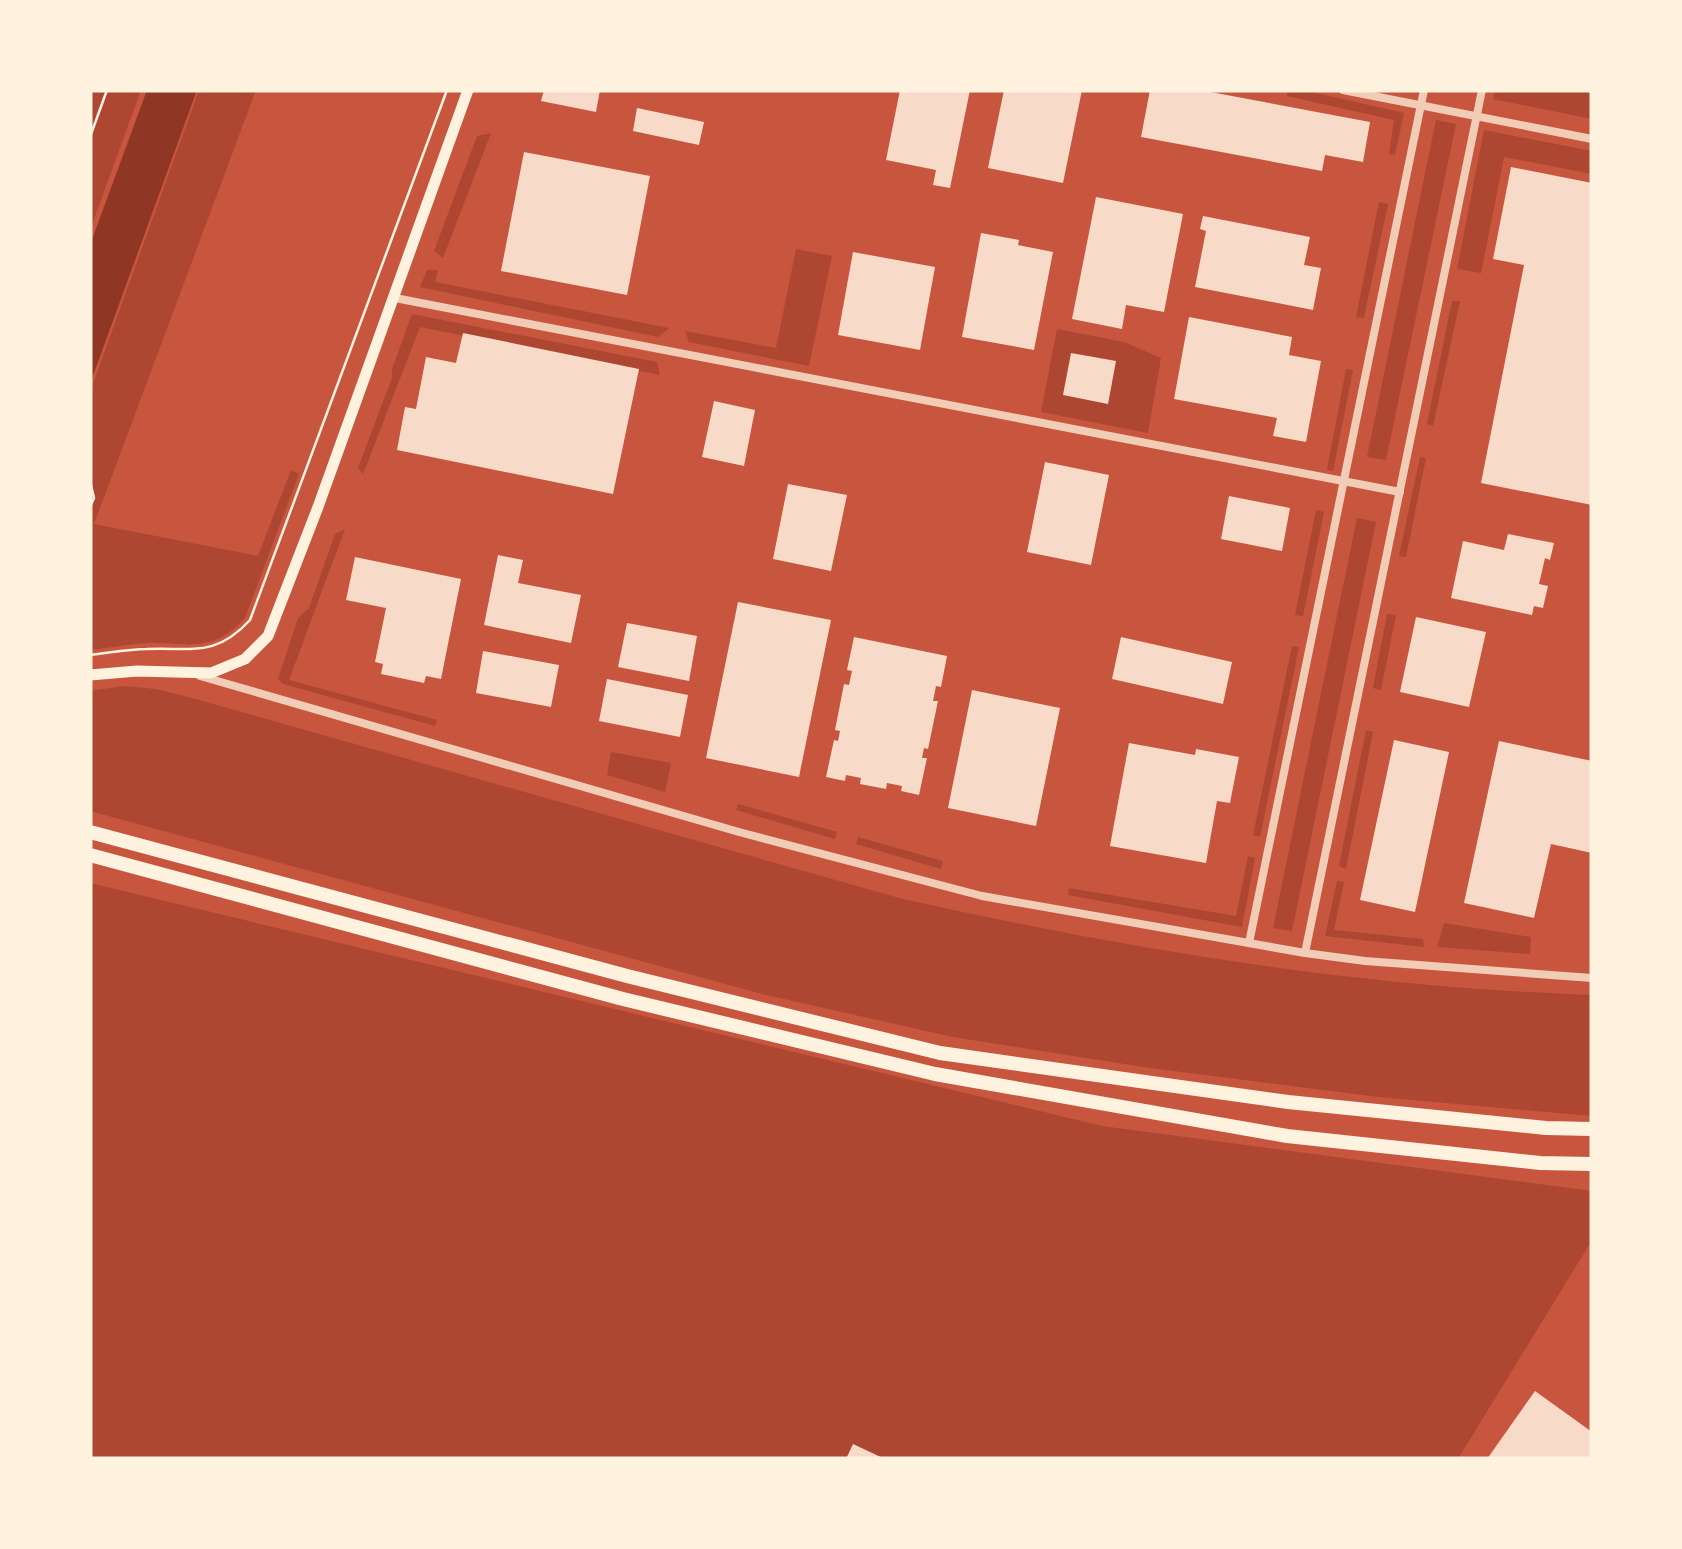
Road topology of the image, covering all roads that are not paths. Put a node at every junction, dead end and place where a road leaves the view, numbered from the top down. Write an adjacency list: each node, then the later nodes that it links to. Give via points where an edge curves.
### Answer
1 (468, 90): 8 (main road)
2 (1343, 90): 5 (street)
3 (1424, 90): 5 (street)
4 (1482, 90): 6 (street)
5 (1421, 106): 6 (street); 9 (street)
6 (1476, 116): 7 (street); 10 (street)
7 (1592, 139)
8 (395, 298): 9 (street); 11 (main road, via 268,636 228,668)
9 (1344, 479): 10 (street); 15 (street)
10 (1400, 492): 16 (street)
11 (190, 673): 12 (main road); 15 (street, via 878,870 982,896)
12 (90, 675)
13 (90, 832): 18 (highway, via 940,1053 1288,1102)
14 (90, 856): 19 (highway, via 623,999 935,1074 1286,1136)
15 (1249, 943): 16 (street)
16 (1306, 953): 17 (street)
17 (1592, 978)
18 (1592, 1129)
19 (1592, 1164)

